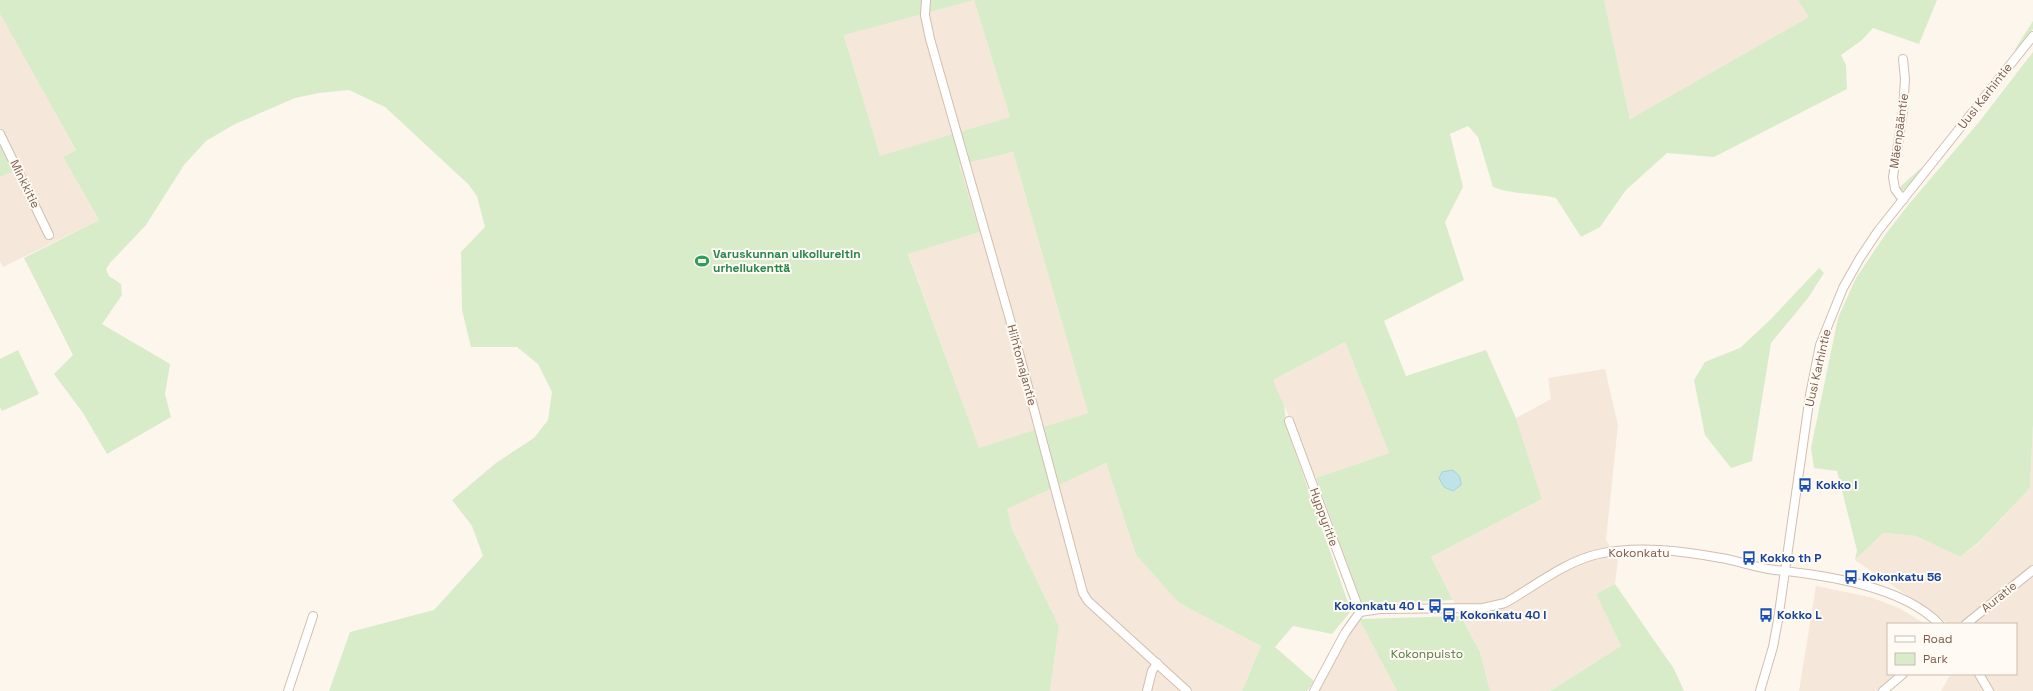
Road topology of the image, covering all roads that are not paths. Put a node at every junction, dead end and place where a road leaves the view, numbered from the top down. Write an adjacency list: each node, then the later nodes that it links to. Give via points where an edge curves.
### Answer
1 (926, 0): 14 (street, Hiihtomajantie, via 925,15 930,40 1013,330 1083,593 1088,601)
2 (2033, 36): 5 (street, Uusi Karhintie)
3 (1903, 59): 5 (street, Mäenpääntie, via 1903,111 1892,177 1895,189)
4 (0, 134): 6 (street, Minkkitie)
5 (1903, 200): 8 (street, Uusi Karhintie, via 1878,231 1850,274 1820,345 1810,395)
6 (49, 235)
7 (1290, 421): 10 (street, Hyppyritie)
8 (1785, 570): 10 (street, Kokonkatu, via 1721,558 1656,550 1617,551 1570,564 1505,603 1494,606 1432,610 1380,609); 12 (street, Kokonkatu, via 1866,585 1902,599); 21 (street, Uusi Karhintie, via 1773,647)
9 (2033, 570): 13 (street, Auratie)
10 (1360, 612): 20 (street, via 1345,633)
11 (313, 616): 17 (street)
12 (1938, 623)
13 (1967, 623)
14 (1157, 663): 18 (street, via 1152,671); 19 (street, Hiihtomajantie)
15 (1902, 675): 22 (street)
16 (1980, 675): 23 (street)
17 (288, 691)
18 (1147, 691)
19 (1187, 691)
20 (1314, 691)
21 (1760, 691)
22 (1883, 691)
23 (1989, 691)

